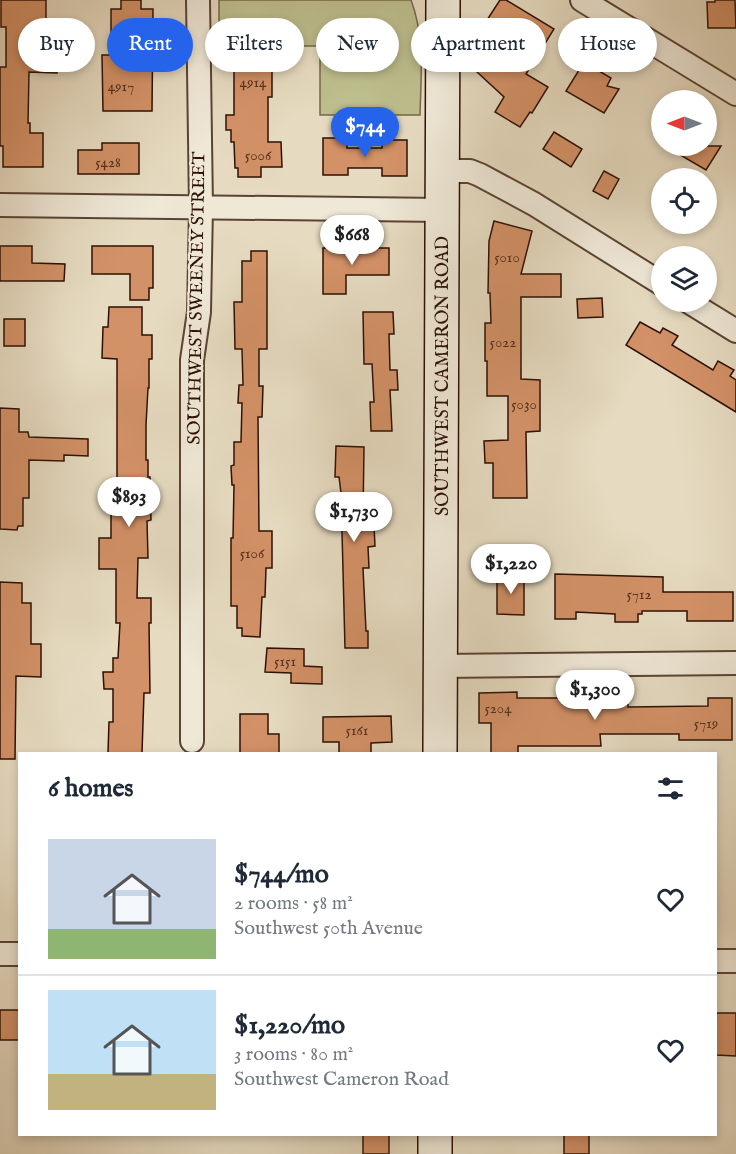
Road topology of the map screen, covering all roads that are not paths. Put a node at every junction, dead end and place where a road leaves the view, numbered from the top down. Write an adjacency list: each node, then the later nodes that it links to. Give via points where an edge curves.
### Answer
1 (198, 0): 7 (street, SOUTHWEST SWEENEY STREET)
2 (443, 0): 5 (street, SOUTHWEST CAMERON ROAD)
3 (582, 0): 4 (street)
4 (736, 94)
5 (443, 171): 8 (street, SOUTHWEST CAMERON ROAD); 9 (street, via 480,175)
6 (0, 205): 7 (street)
7 (201, 207): 8 (street); 14 (street, SOUTHWEST SWEENEY STREET, via 199,312 192,360)
8 (443, 210): 13 (street, SOUTHWEST CAMERON ROAD)
9 (651, 277)
10 (706, 312): 11 (street)
11 (736, 331)
12 (736, 663): 13 (street)
13 (440, 666): 15 (street, SOUTHWEST CAMERON ROAD)
14 (192, 741)
15 (440, 752)
16 (0, 954): 17 (street)
17 (18, 954)
18 (717, 961): 19 (street)
19 (736, 961)
20 (435, 1136): 21 (street)
21 (435, 1154)

